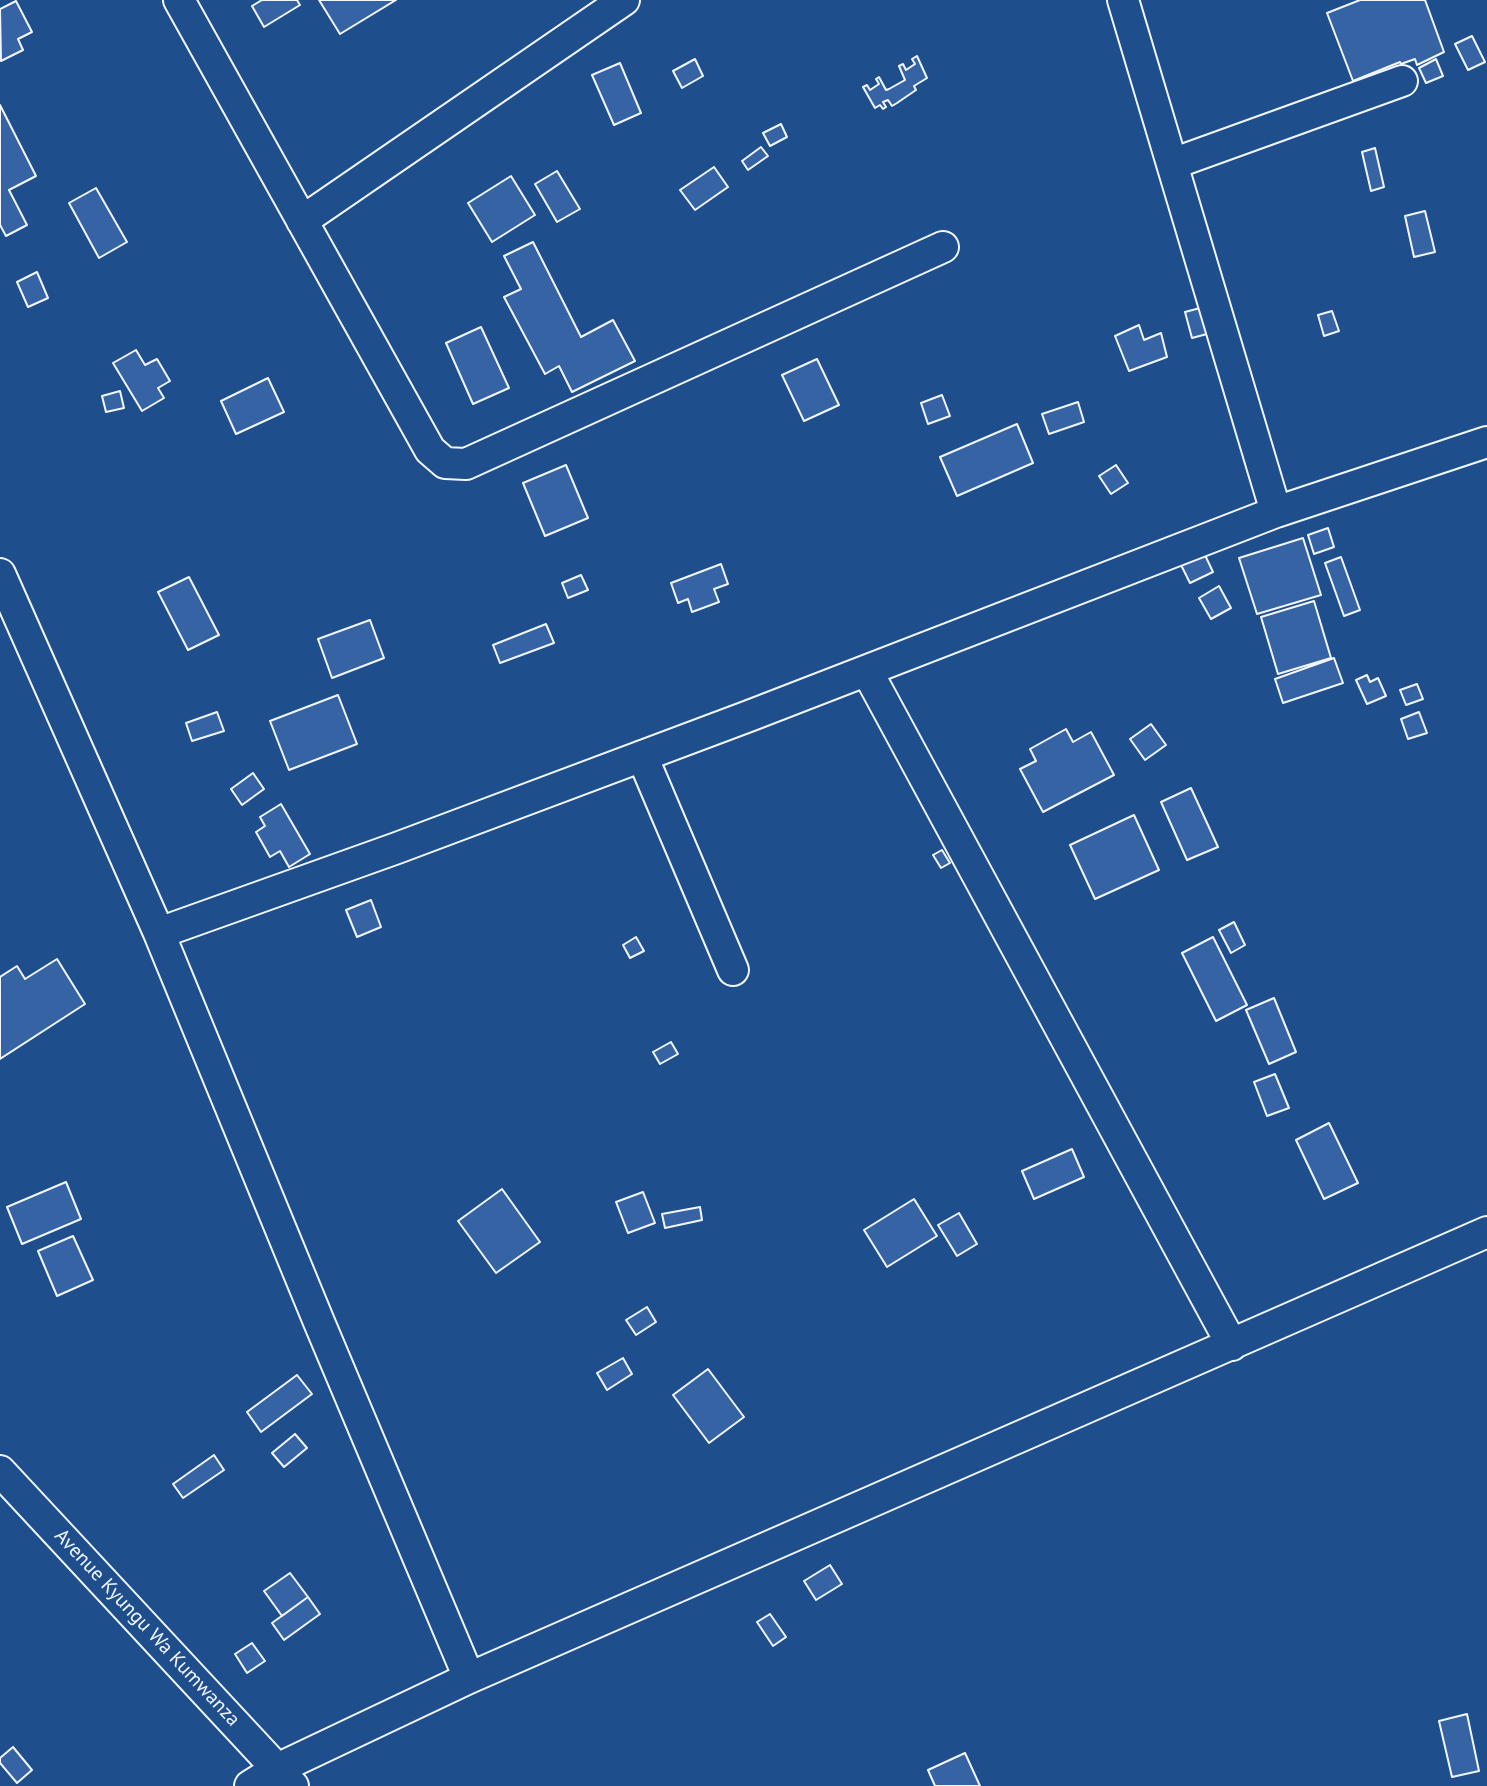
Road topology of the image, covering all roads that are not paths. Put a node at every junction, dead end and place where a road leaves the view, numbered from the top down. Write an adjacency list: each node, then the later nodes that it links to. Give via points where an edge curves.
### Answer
1 (179, 0): 6 (street)
2 (624, 0): 6 (street)
3 (1123, 0): 5 (street)
4 (1402, 81): 5 (street)
5 (1172, 164): 9 (street)
6 (302, 221): 7 (street, via 430,450 445,463 466,464)
7 (943, 247)
8 (1487, 442): 9 (street)
9 (1276, 512): 11 (street)
10 (0, 574): 13 (street)
11 (867, 671): 12 (street); 16 (street)
12 (642, 756): 13 (street); 14 (street)
13 (159, 933): 18 (street)
14 (733, 970)
15 (1487, 1232): 16 (street)
16 (1232, 1345): 18 (street)
17 (0, 1471): 19 (street, Avenue Kyungu Wa Kumwanza)
18 (469, 1678): 19 (street)
19 (285, 1777): 20 (street)
20 (250, 1786)

